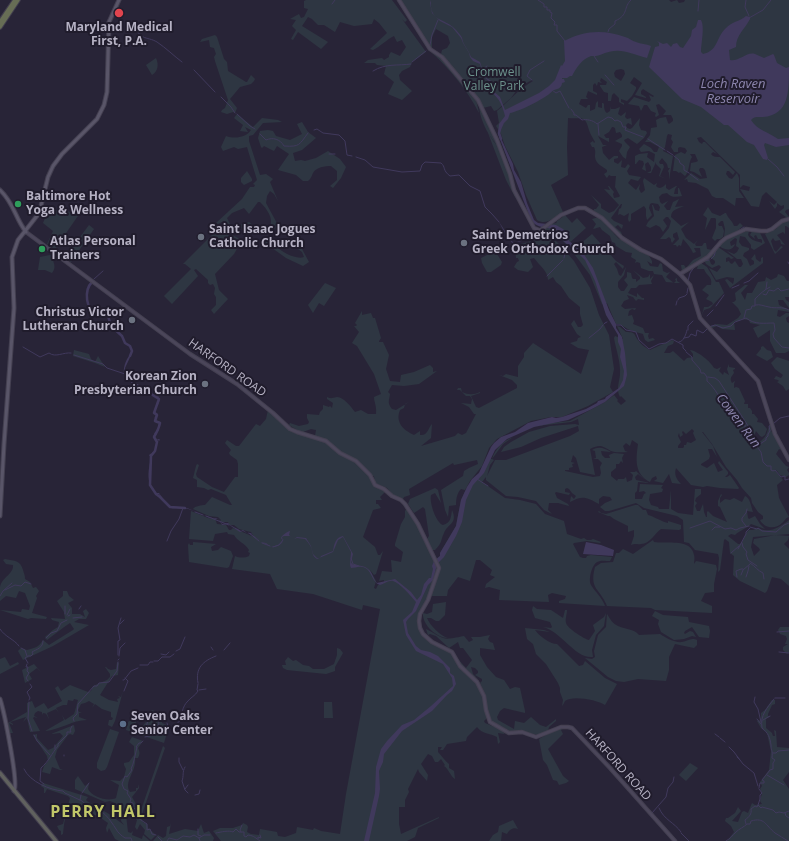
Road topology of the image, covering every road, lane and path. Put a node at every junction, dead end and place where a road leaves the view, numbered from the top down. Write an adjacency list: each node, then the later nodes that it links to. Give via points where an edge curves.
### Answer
1 (14, 0): 5 (highway)
2 (18, 0): 6 (highway)
3 (120, 0): 8 (main road, via 110,25 104,106 97,119 53,166)
4 (399, 0): 12 (main road, via 430,49 442,57 478,100 497,140 514,190)
5 (0, 22)
6 (0, 27)
7 (0, 190): 11 (main road, HARFORD ROAD, via 10,201)
8 (40, 212): 10 (main road); 14 (main road, via 36,221)
9 (789, 219): 17 (main road, via 762,232 746,229 726,238 709,256)
10 (30, 224): 11 (main road); 14 (main road)
11 (22, 226): 14 (main road, HARFORD ROAD); 15 (main road)
12 (534, 228): 13 (main road); 13 (main road, via 534,235)
13 (539, 230): 17 (main road, via 565,213 580,207 586,208 602,218 622,238)
14 (26, 231): 15 (main road); 16 (main road); 28 (main road, HARFORD ROAD, via 175,343 237,384 290,429 326,441 358,463 375,485 402,501 418,524 438,564 437,577 418,621 420,628 431,642 452,652 460,666 477,682 484,696 490,722 509,733 522,732 536,737 560,727 571,728)
15 (21, 235): 16 (main road)
16 (16, 244): 19 (main road, via 12,257 14,308)
17 (680, 274): 18 (main road, via 689,283 698,315 758,381 777,438)
18 (789, 460)
19 (1, 474): 20 (main road)
20 (0, 516)
21 (0, 699): 23 (main road)
22 (0, 773): 25 (highway)
23 (14, 774): 24 (main road); 26 (main road)
24 (14, 783): 25 (highway); 26 (main road)
25 (10, 786): 26 (highway)
26 (14, 791): 27 (highway)
27 (56, 841)
28 (675, 841)

